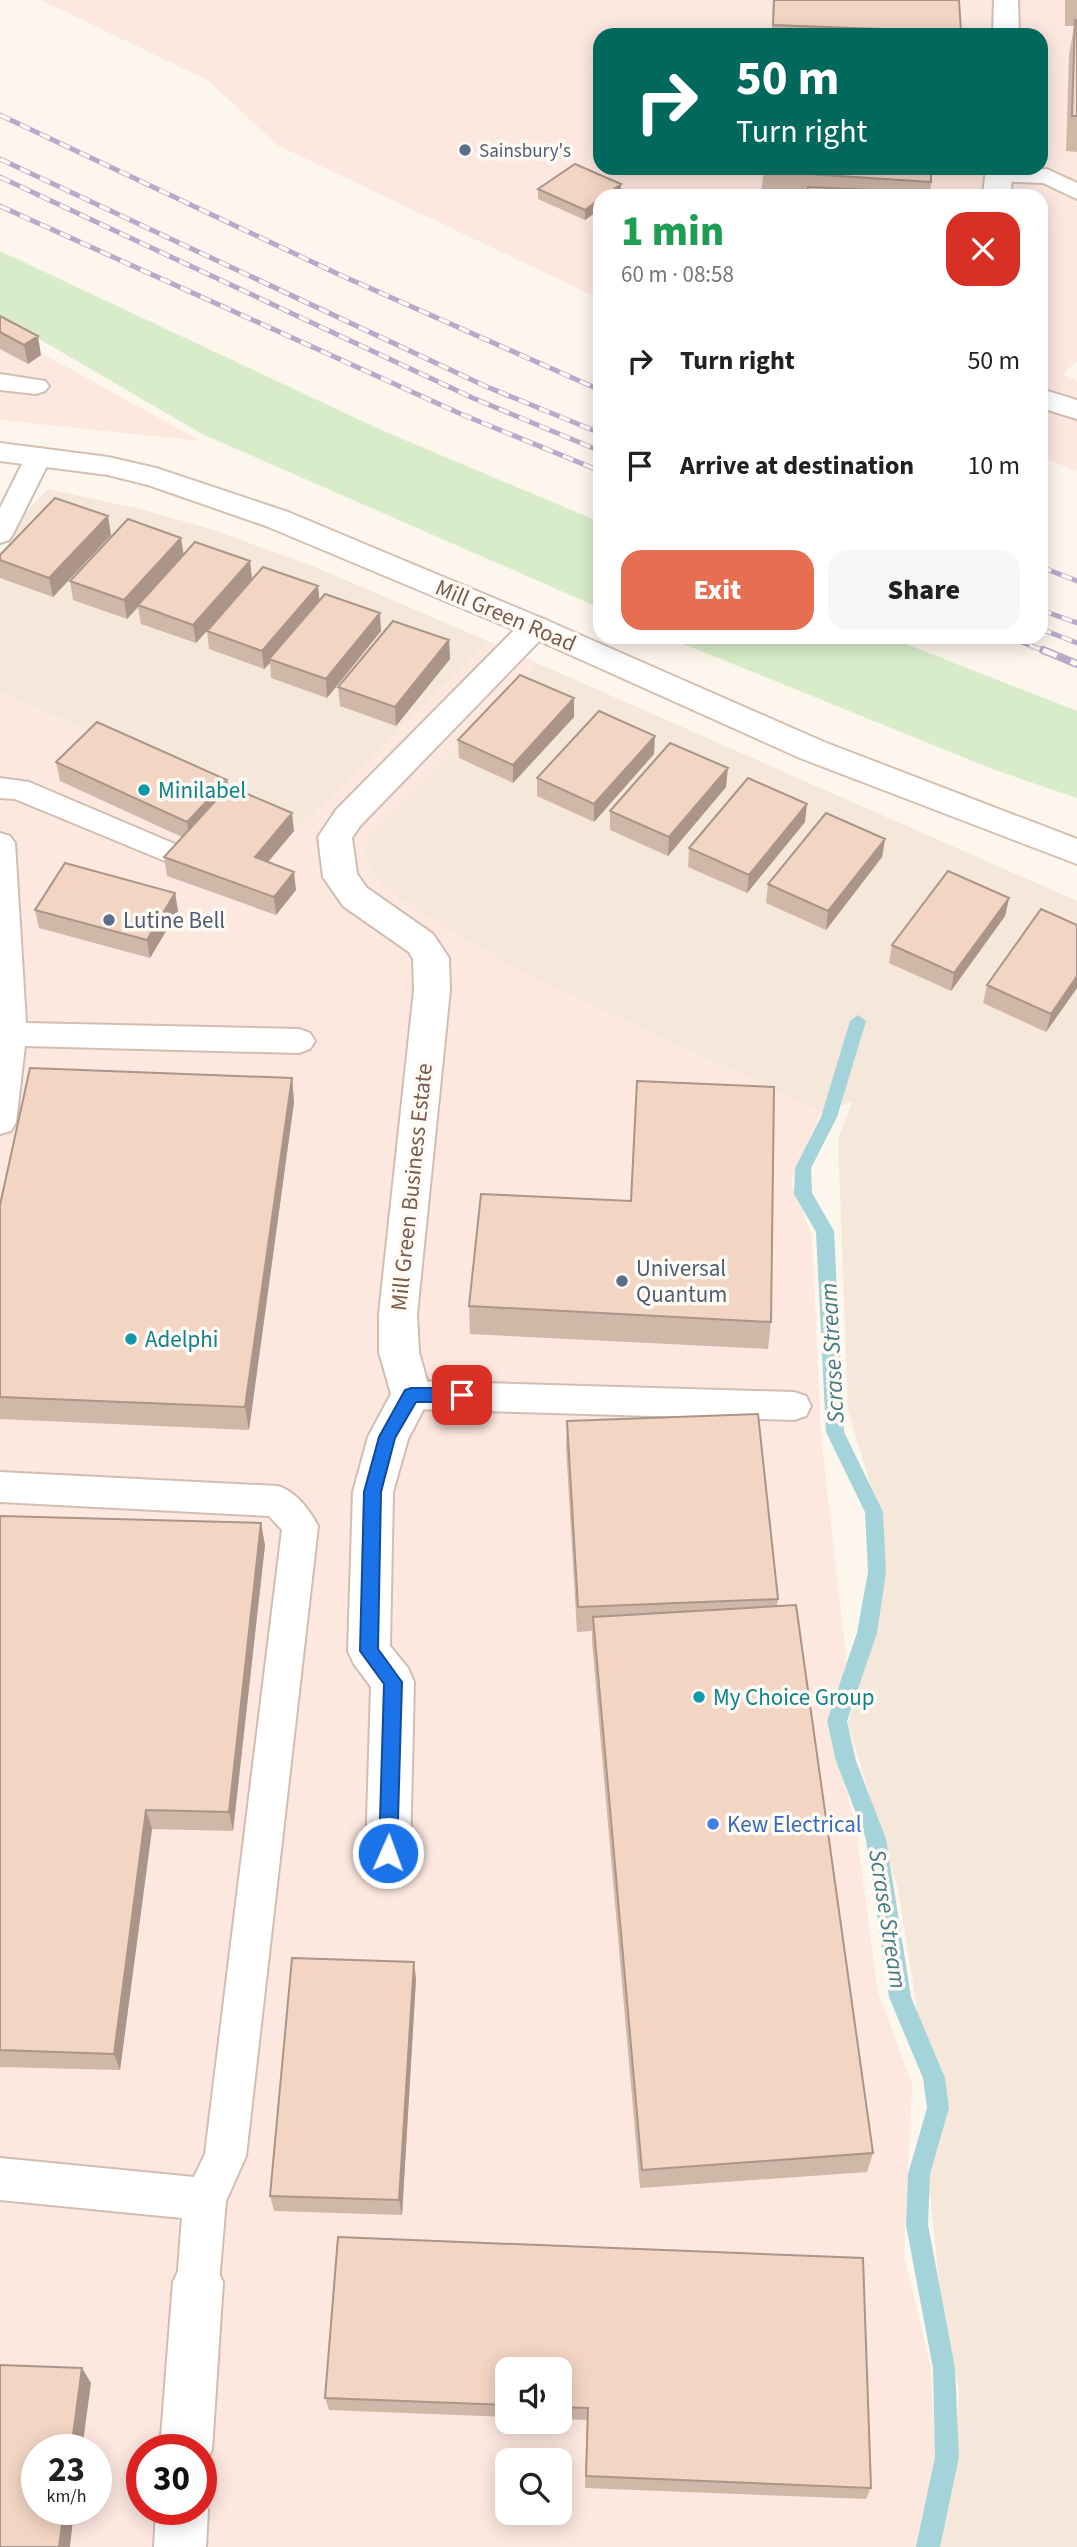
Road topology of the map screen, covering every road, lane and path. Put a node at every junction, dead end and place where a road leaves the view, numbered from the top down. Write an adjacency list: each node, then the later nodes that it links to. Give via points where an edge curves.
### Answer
1 (1006, 0): 2 (street)
2 (1006, 28)
3 (998, 180): 4 (lane, via 1047,176)
4 (1077, 192)
5 (0, 382): 6 (lane)
6 (36, 386)
7 (1048, 400): 8 (street)
8 (1077, 410)
9 (0, 452): 10 (street, Mill Green Road)
10 (39, 456): 11 (lane); 12 (street, Mill Green Road, via 156,477 277,519)
11 (0, 534)
12 (536, 627): 16 (street, Mill Green Road, via 812,750); 20 (street, Mill Green Business Estate, via 348,818 335,838 340,877 355,897 421,943 431,958 432,990 398,1314 399,1352)
13 (0, 788): 15 (lane, via 19,789)
14 (0, 843): 17 (lane)
15 (165, 851)
16 (1077, 852)
17 (11, 1034): 18 (lane); 19 (lane)
18 (299, 1041)
19 (0, 1122)
20 (411, 1395): 21 (lane); 23 (street, via 387,1437 373,1492 369,1651 393,1682)
21 (793, 1406)
22 (0, 1487): 25 (lane, via 278,1501 300,1526 225,2156)
23 (388, 1853)
24 (0, 2179): 25 (lane)
25 (205, 2199): 26 (lane)
26 (198, 2282): 27 (street)
27 (187, 2434)
28 (181, 2525): 29 (street)
29 (180, 2547)

